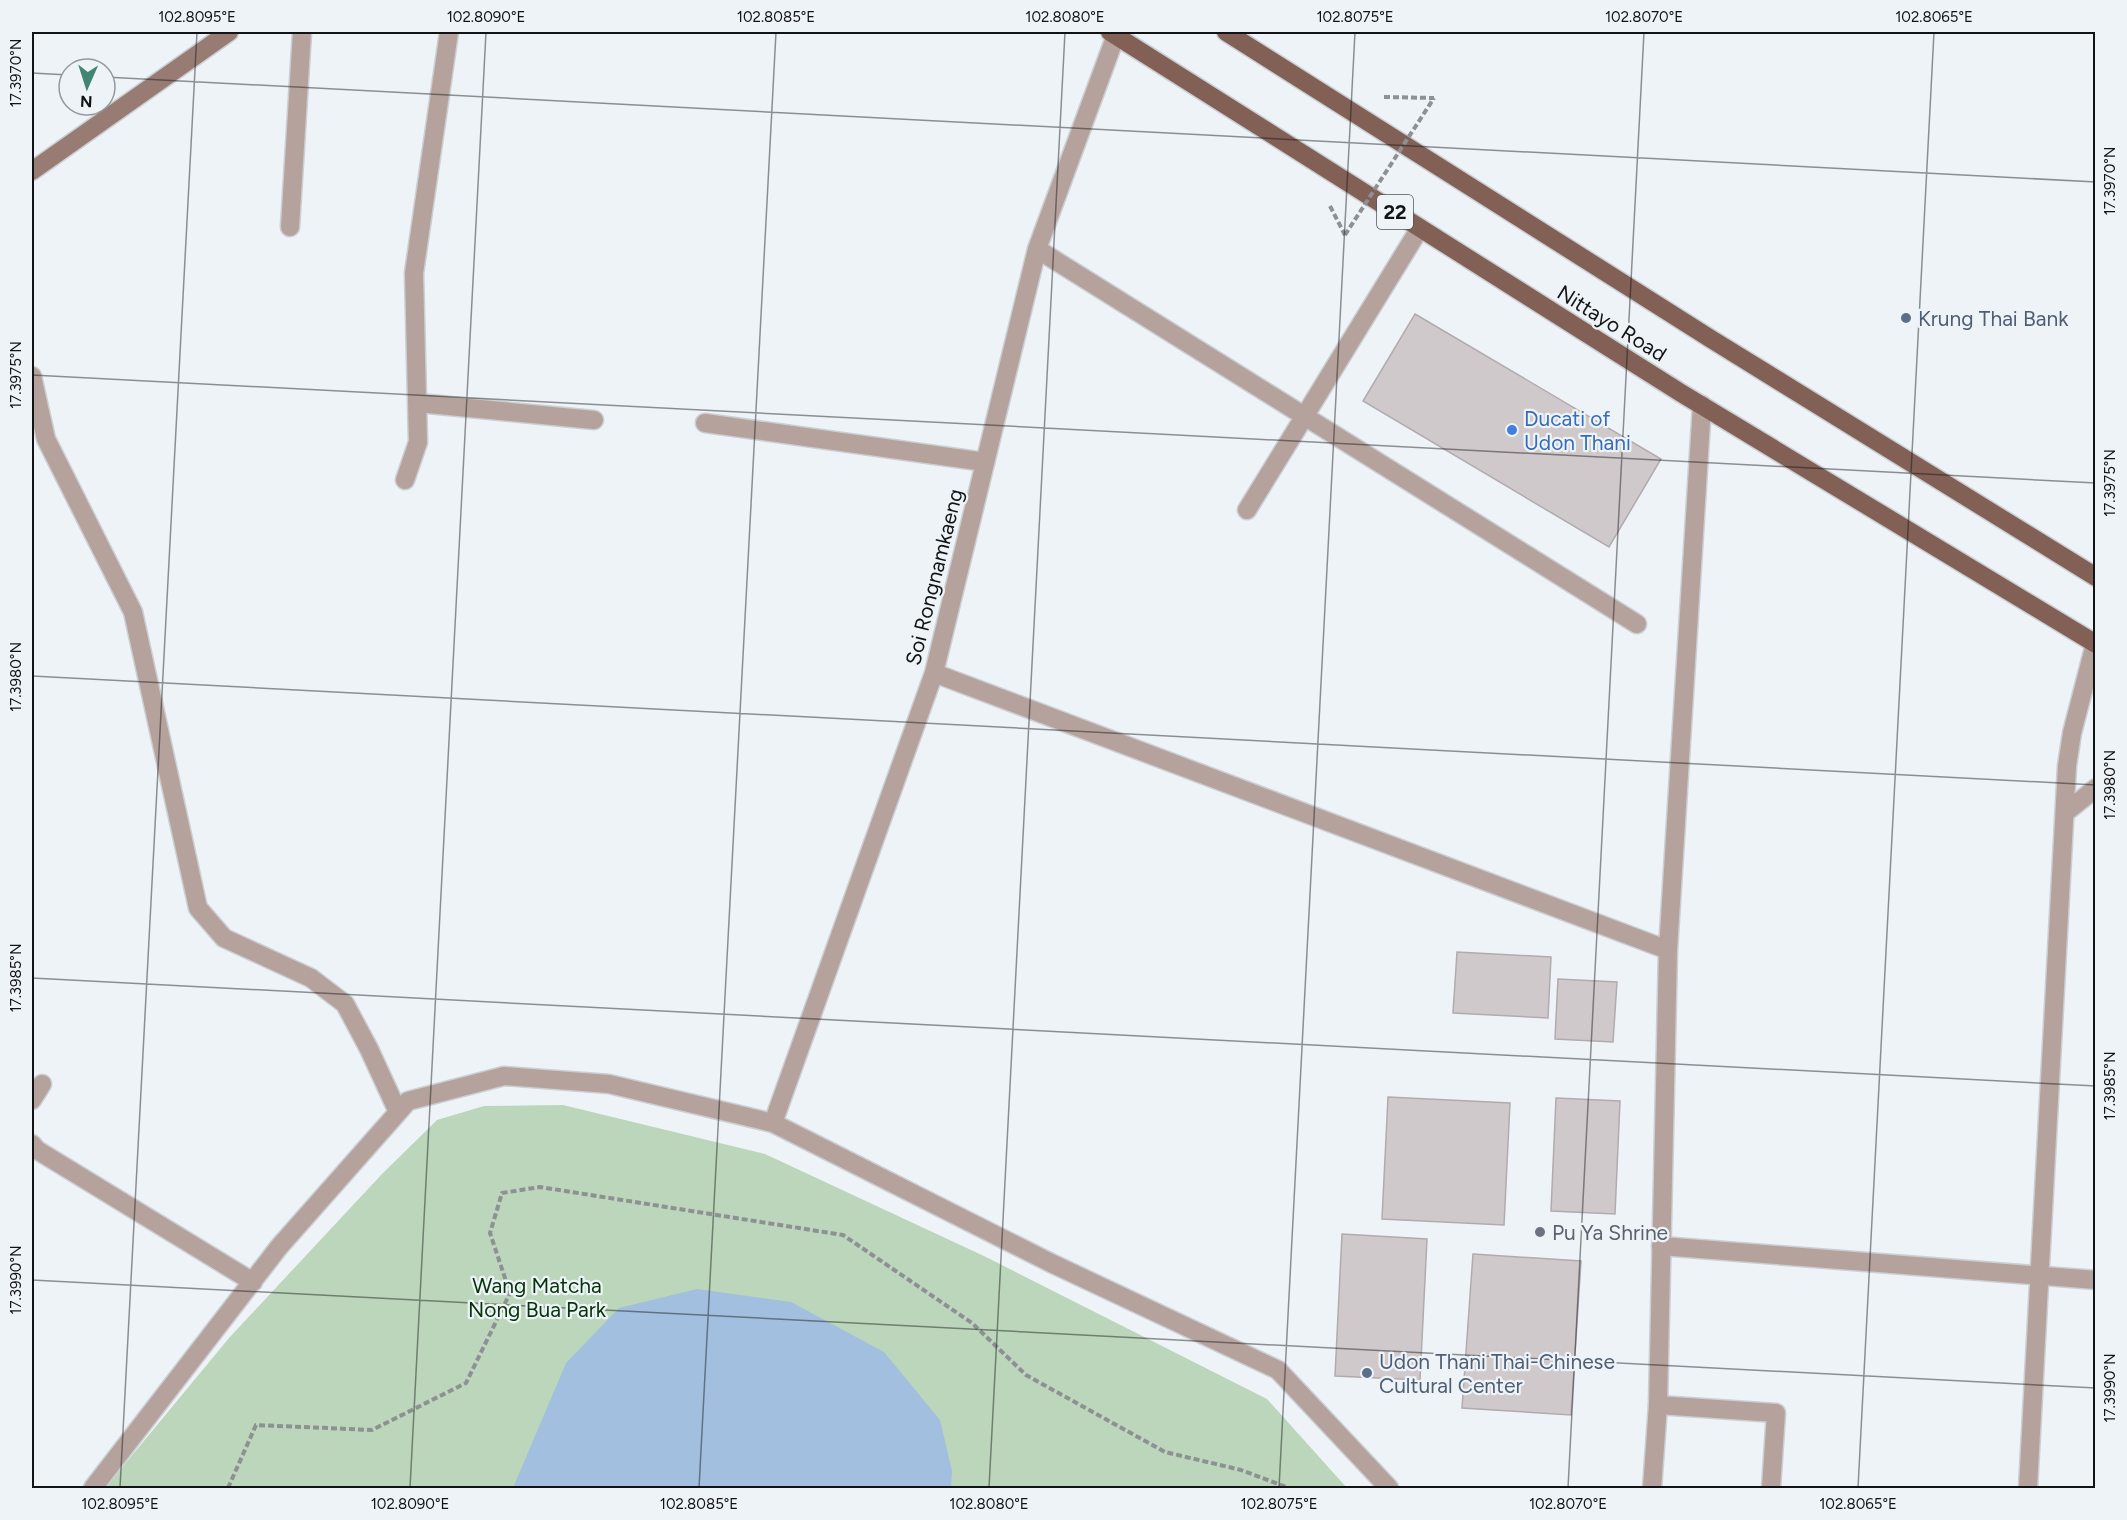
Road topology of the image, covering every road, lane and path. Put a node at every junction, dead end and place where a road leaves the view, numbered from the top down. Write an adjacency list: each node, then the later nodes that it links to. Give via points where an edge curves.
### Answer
1 (229, 32): 7 (street)
2 (302, 32): 8 (street)
3 (449, 32): 13 (street, via 414,273)
4 (1226, 32): 21 (main road, Nittayo Road)
5 (1113, 34): 9 (main road, Nittayo Road / 22); 11 (street, Soi Rongnamkaeng)
6 (1434, 98): 10 (path, bridge)
7 (32, 171)
8 (290, 227)
9 (1420, 228): 14 (main road, Nittayo Road / 22); 15 (street)
10 (1345, 235)
11 (1036, 249): 15 (street); 18 (street, Soi Rongnamkaeng)
12 (32, 376): 30 (street, via 46,439 133,612 198,908 225,938 311,978 345,1004)
13 (418, 403): 16 (street); 19 (street, via 418,442)
14 (1702, 405): 23 (main road, Nittayo Road); 27 (street)
15 (1305, 416): 20 (street); 22 (street)
16 (594, 420)
17 (705, 423): 18 (street)
18 (985, 462): 24 (street, Soi Rongnamkaeng)
19 (405, 480)
20 (1247, 510)
21 (2096, 577)
22 (1637, 624)
23 (2095, 644): 26 (street, via 2072,733)
24 (934, 673): 27 (street); 31 (street, Soi Rongnamkaeng)
25 (2096, 788): 26 (street)
26 (2066, 812): 34 (street)
27 (1668, 950): 33 (street)
28 (42, 1084): 29 (street)
29 (32, 1100)
30 (398, 1112): 31 (street, via 408,1101 504,1076 609,1084); 36 (street)
31 (773, 1123): 41 (street, via 1051,1263 1278,1370)
32 (32, 1144): 36 (street)
33 (1661, 1246): 34 (street); 37 (street)
34 (2040, 1276): 35 (street); 44 (street)
35 (2096, 1280)
36 (253, 1282): 38 (street)
37 (1658, 1405): 42 (street); 43 (street, via 1776,1413)
38 (93, 1488)
39 (228, 1488): 40 (path, via 256,1425 372,1430 466,1383 510,1293 490,1233 502,1193 540,1187 843,1235 972,1323 1026,1375 1165,1452 1241,1470)
40 (1289, 1488)
41 (1389, 1488)
42 (1652, 1488)
43 (1771, 1488)
44 (2028, 1488)

